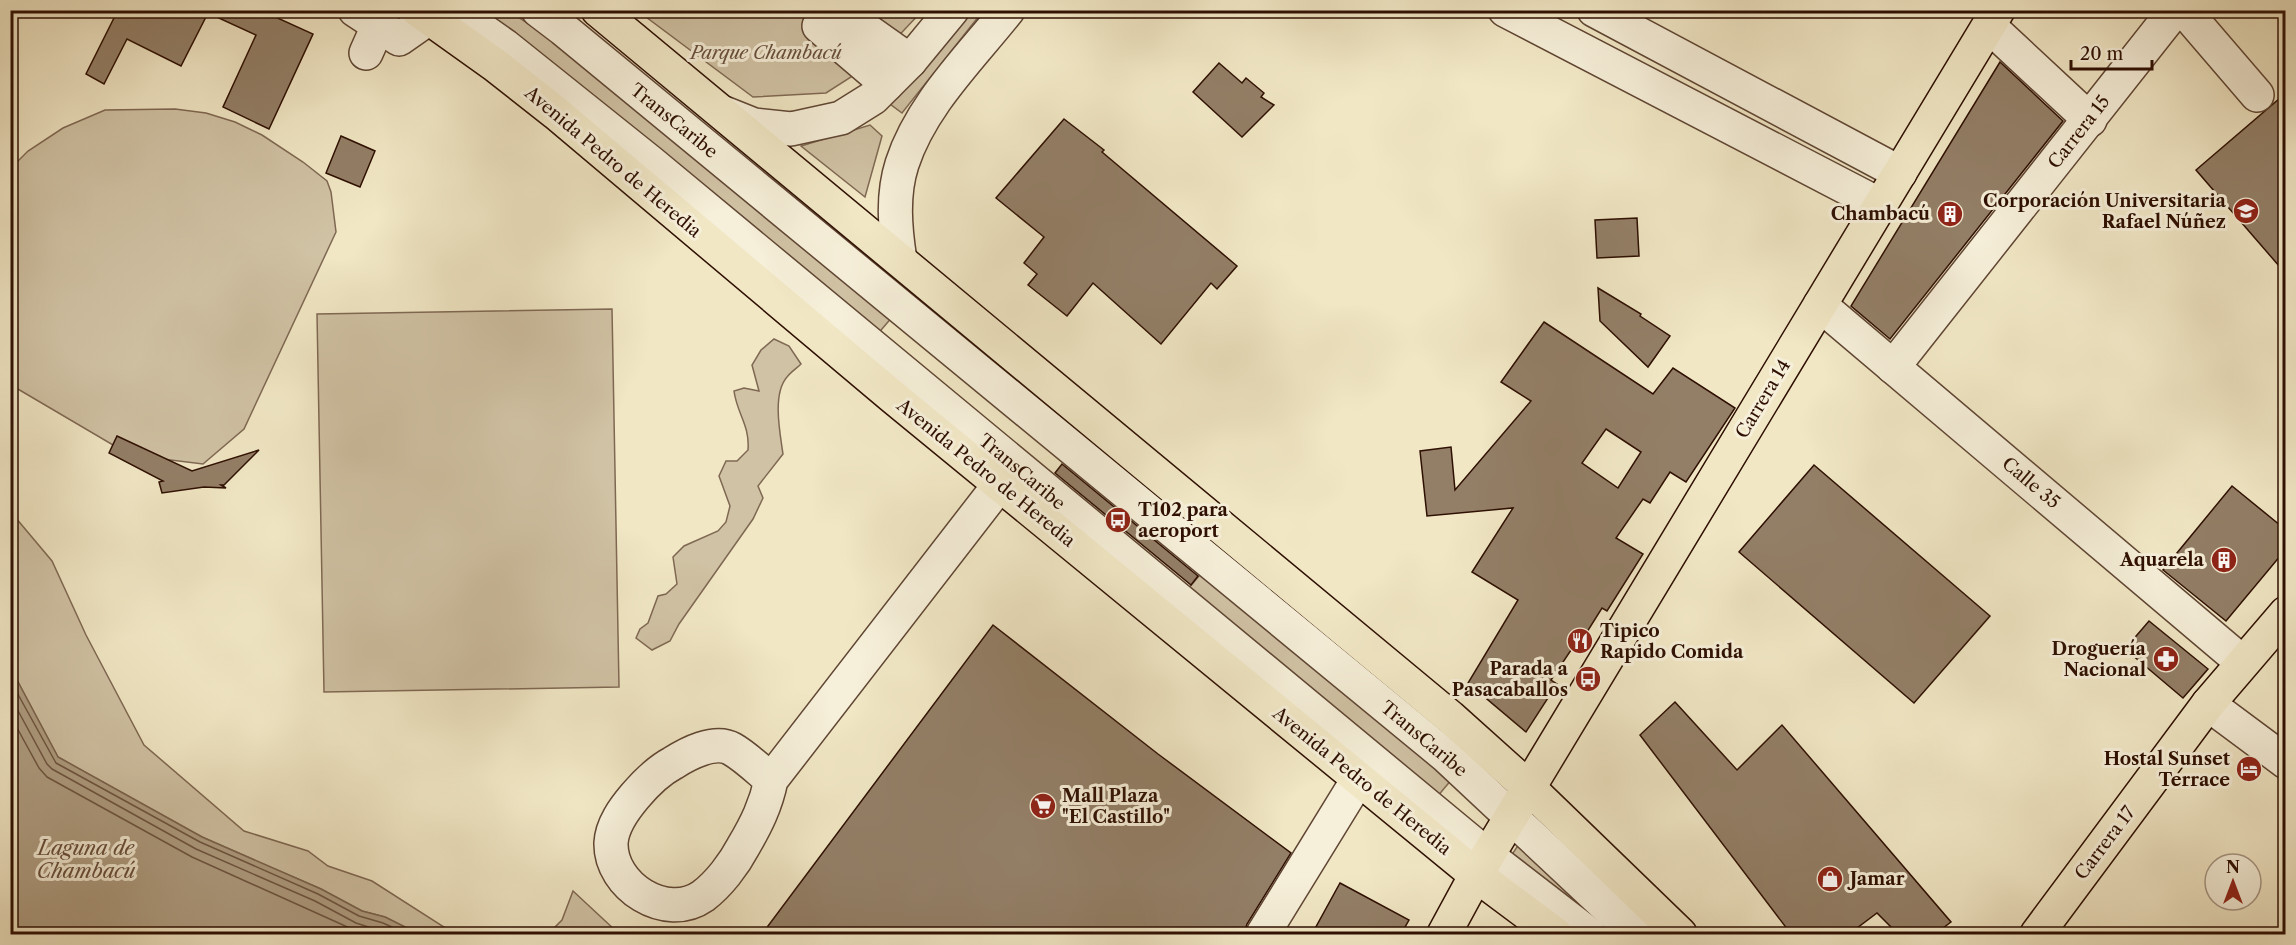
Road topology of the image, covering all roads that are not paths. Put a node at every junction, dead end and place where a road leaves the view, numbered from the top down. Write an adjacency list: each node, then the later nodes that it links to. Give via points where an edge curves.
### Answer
1 (598, 10): 14 (main road)
2 (952, 10): 15 (street)
3 (1008, 10): 22 (street, via 925,114 902,165 896,201)
4 (1505, 10): 12 (street)
5 (1594, 10): 20 (street)
6 (2175, 10): 19 (street, Carrera 15)
7 (2184, 10): 17 (street)
8 (434, 13): 13 (street, via 399,39); 25 (main road, Avenida Pedro de Heredia); 34 (street, TransCaribe, via 505,46 650,162)
9 (828, 18): 15 (street); 16 (street)
10 (1994, 18): 19 (street); 20 (main road, Carrera 14)
11 (550, 20): 14 (street, TransCaribe); 33 (street, TransCaribe, via 1446,756)
12 (1545, 20): 21 (street)
13 (366, 30)
14 (657, 59): 18 (main road)
15 (910, 61): 16 (street)
16 (887, 84): 18 (street, via 873,98 841,117 791,129 754,125)
17 (2257, 95)
18 (723, 113): 22 (main road)
19 (2090, 120): 24 (street, Carrera 15)
20 (1900, 173): 21 (main road, Carrera 14)
21 (1880, 205): 23 (main road, Carrera 14)
22 (900, 260): 32 (main road, via 1417,689)
23 (1820, 305): 24 (street, Calle 35); 32 (main road, Carrera 14)
24 (1893, 366): 27 (street, Calle 35)
25 (1000, 484): 30 (street); 31 (main road, Avenida Pedro de Heredia)
26 (2286, 613): 27 (main road, Carrera 17)
27 (2242, 662): 28 (main road, Carrera 17)
28 (2208, 704): 29 (street); 41 (main road, Carrera 17)
29 (2286, 762)
30 (771, 780): 30 (street, via 731,748 721,746 686,754 664,768 627,806 615,826 612,858 621,877 650,900 684,903 702,897 738,857 766,806)
31 (1355, 783): 34 (main road, Avenida Pedro de Heredia); 35 (street)
32 (1529, 788): 33 (main road, Carrera 14); 40 (main road)
33 (1512, 816): 34 (main road, Carrera 14); 39 (street, TransCaribe)
34 (1482, 866): 36 (main road, Carrera 14); 37 (main road, Avenida Pedro de Heredia); 38 (street, TransCaribe)
35 (1263, 934)
36 (1444, 934)
37 (1555, 934)
38 (1589, 934)
39 (1635, 934)
40 (1680, 934)
41 (2037, 934)

